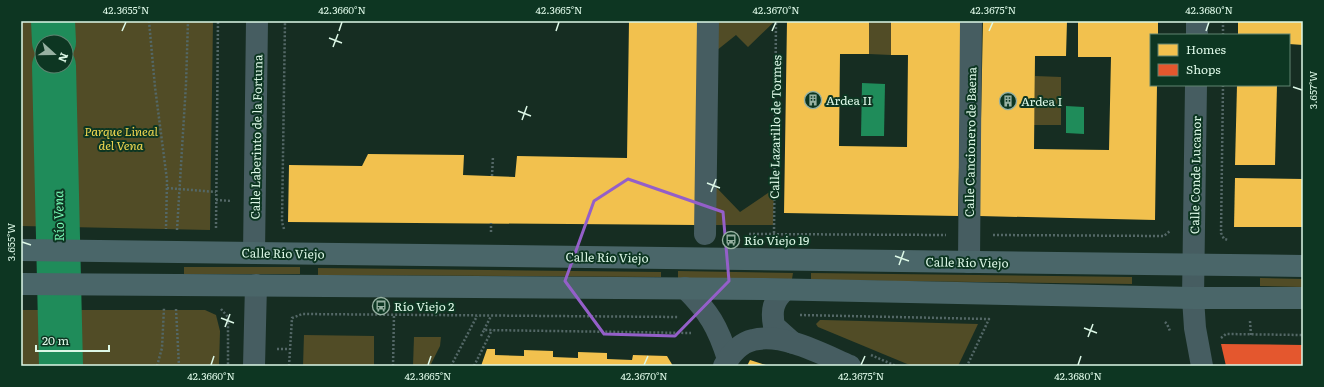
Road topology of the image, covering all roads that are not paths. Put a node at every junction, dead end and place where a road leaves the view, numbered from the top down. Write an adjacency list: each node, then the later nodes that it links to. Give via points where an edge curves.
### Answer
1 (257, 21): 9 (street, Calle Laberinto de la Fortuna)
2 (708, 21): 7 (street)
3 (971, 21): 10 (street, Calle Cancionero de Baena)
4 (1197, 21): 5 (street)
5 (1196, 34)
6 (1196, 86): 11 (street, Calle Conde Lucanor)
7 (706, 234)
8 (23, 250): 9 (main road, Calle Río Viejo)
9 (254, 253): 10 (main road, Calle Río Viejo)
10 (969, 262): 11 (main road, Calle Río Viejo)
11 (1194, 265): 12 (main road, Calle Río Viejo); 17 (street)
12 (1303, 266)
13 (23, 283): 14 (main road)
14 (256, 285): 15 (main road); 21 (street)
15 (685, 288): 16 (main road); 20 (street, via 704,307 716,326)
16 (785, 290): 17 (main road); 19 (street, via 776,298 772,307 772,317 774,326)
17 (1193, 298): 18 (main road); 23 (street)
18 (1303, 298)
19 (793, 343): 20 (street, via 768,339 753,340 740,346); 22 (street)
20 (726, 363)
21 (254, 366)
22 (850, 366)
23 (1202, 366)

